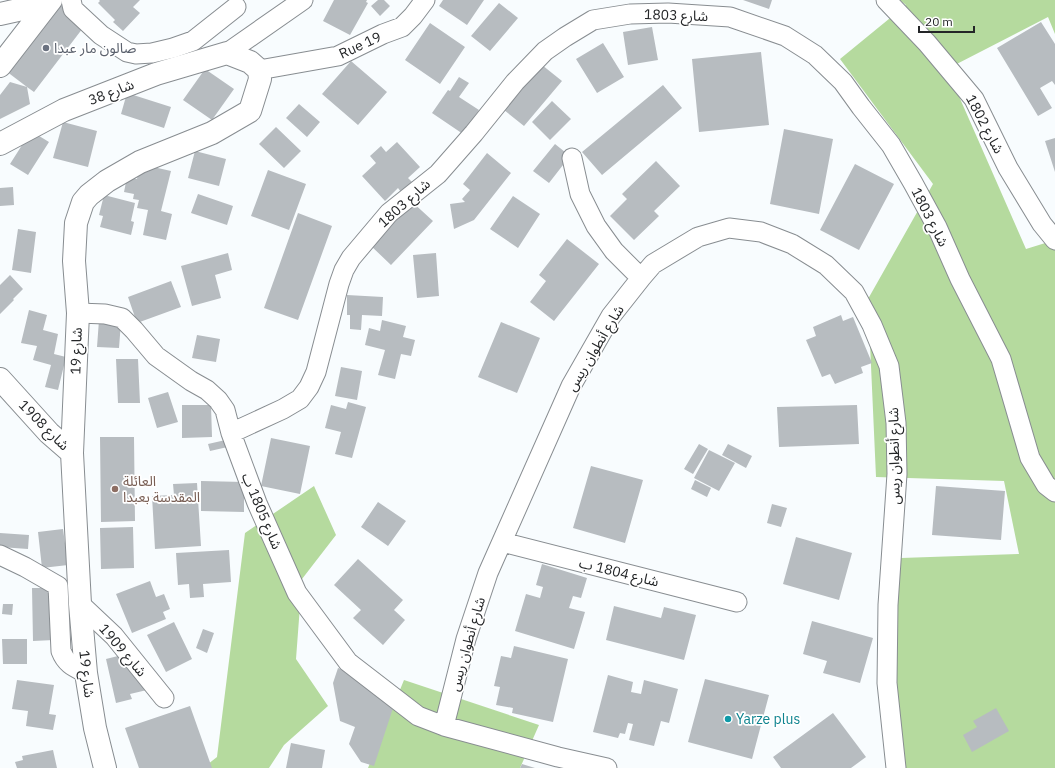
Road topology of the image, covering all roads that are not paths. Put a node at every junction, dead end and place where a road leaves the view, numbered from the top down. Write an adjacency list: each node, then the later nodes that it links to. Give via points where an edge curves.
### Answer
1 (51, 0): 7 (street); 9 (street)
2 (71, 0): 6 (street, via 73,9 101,35 127,52 136,54 152,53 193,41)
3 (303, 0): 8 (street)
4 (426, 0): 10 (street, Rue 19, via 402,27 338,56)
5 (886, 0): 13 (street, شارع 1802, via 974,99 1008,168 1042,224)
6 (236, 7)
7 (0, 14)
8 (228, 53): 10 (street, via 250,62); 11 (street, شارع 38, via 156,74 64,110)
9 (0, 66)
10 (259, 70): 15 (street, شارع 19, via 260,79 250,111 212,133 140,162 107,180 89,195 76,223 74,261)
11 (0, 144)
12 (572, 158): 14 (street, via 580,194 596,226 614,251)
13 (1055, 240)
14 (640, 278): 20 (street, شارع أنطوان ريس, via 611,316 571,386); 29 (street, شارع أنطوان ريس, via 653,264 698,237 729,228 761,232 792,244 826,265 854,292 872,326 890,366 896,423 897,474 888,605 888,683)
15 (78, 313): 17 (street, شارع 1805 ب, via 122,318 156,356 208,390 218,400 225,410); 18 (street, شارع 19)
16 (0, 379): 18 (street, شارع 1908, via 48,433)
17 (231, 433): 19 (street, شارع 1803, via 283,410 300,399 316,372 339,284 352,258 389,213 438,174 515,82 545,51 593,20 630,14 676,13 730,17 785,36 814,55 843,82 891,146 937,227 1001,359 1030,458 1046,485); 26 (street, شارع 1805 ب, via 257,503 297,593 348,662 418,716)
18 (72, 453): 23 (street, شارع 19)
19 (1055, 492)
20 (502, 542): 22 (street, شارع 1804 ب); 26 (street, شارع أنطوان ريس, via 488,573 466,640)
21 (0, 555): 24 (street, via 58,586 61,651 69,664)
22 (737, 602)
23 (80, 604): 24 (street, شارع 19); 25 (street, شارع 1909, via 114,636)
24 (86, 673): 27 (street, شارع 19)
25 (164, 698)
26 (444, 726): 28 (street)
27 (105, 768)
28 (606, 768)
29 (896, 768)

